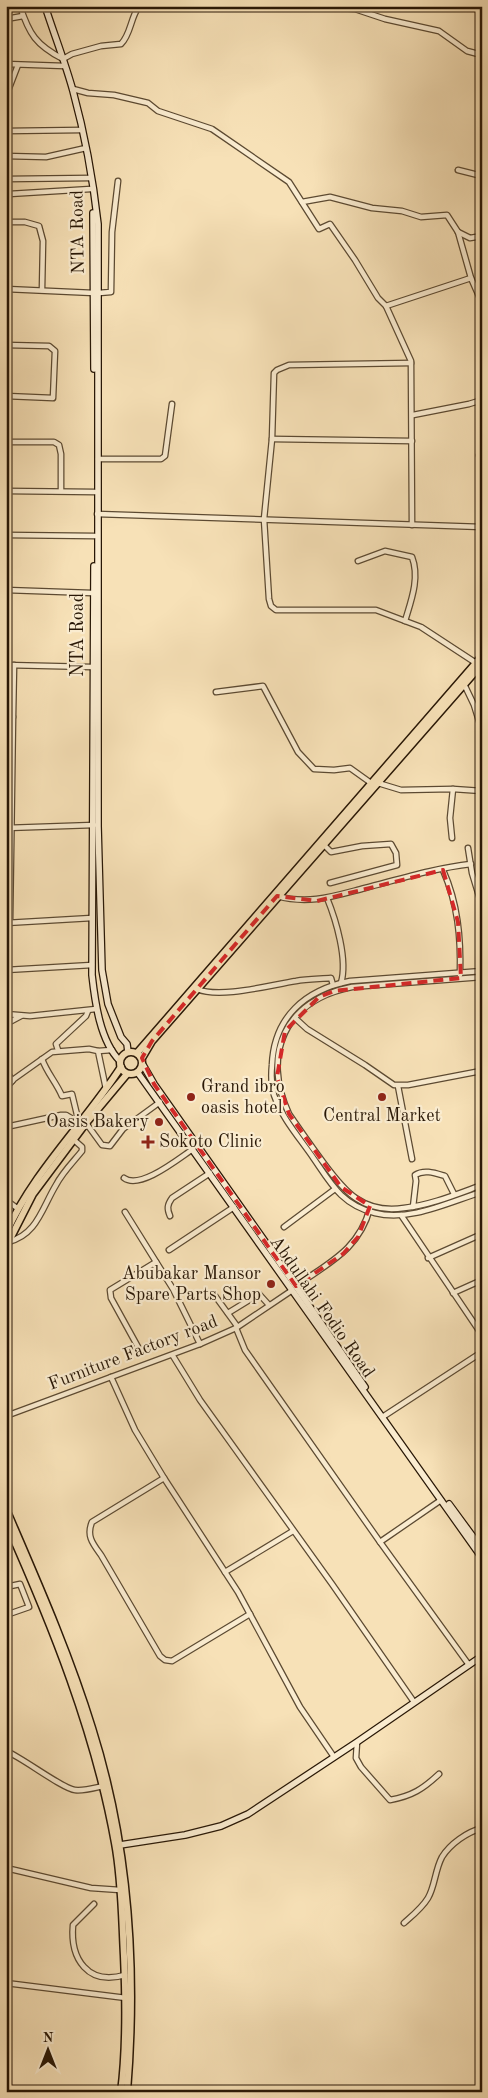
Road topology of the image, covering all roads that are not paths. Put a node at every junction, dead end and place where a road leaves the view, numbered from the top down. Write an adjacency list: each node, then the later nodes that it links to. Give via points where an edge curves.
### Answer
1 (20, 6): 5 (street)
2 (45, 6): 8 (main road)
3 (139, 6): 8 (street, via 128,37 121,44 101,46)
4 (311, 6): 7 (street, via 355,9 439,32 467,51)
5 (24, 16): 6 (street); 8 (street, via 32,36)
6 (6, 19)
7 (482, 55)
8 (62, 60): 11 (main road)
9 (6, 64): 10 (street)
10 (18, 65): 11 (street); 13 (street)
11 (65, 66): 12 (main road)
12 (73, 89): 14 (main road); 25 (street, via 148,103 158,111 212,129 289,182)
13 (6, 96)
14 (82, 130): 15 (street); 16 (main road)
15 (6, 131)
16 (86, 148): 17 (street, via 46,157); 21 (main road)
17 (6, 156)
18 (458, 170): 19 (street)
19 (482, 176)
20 (6, 179): 21 (street); 24 (street)
21 (91, 180): 23 (main road, NTA Road); 33 (main road, NTA Road, via 99,238)
22 (118, 181): 33 (street, via 112,232 111,292)
23 (91, 189): 24 (street); 33 (main road, NTA Road)
24 (9, 194): 26 (street)
25 (302, 202): 28 (street, via 330,197 421,217 447,215); 35 (street, via 319,229 330,224)
26 (8, 205)
27 (6, 222): 32 (street, via 39,226 43,241)
28 (458, 232): 29 (street, via 470,238); 30 (street)
29 (482, 236)
30 (471, 278): 34 (street); 35 (street)
31 (6, 289): 32 (street)
32 (42, 290): 33 (street)
33 (96, 293): 46 (main road, NTA Road); 50 (main road, NTA Road)
34 (482, 303)
35 (386, 306): 37 (street)
36 (6, 345): 38 (street, via 49,346 55,351 53,398)
37 (411, 363): 41 (street); 42 (street, via 281,367 274,374)
38 (6, 396)
39 (482, 400): 41 (street)
40 (172, 404): 46 (street, via 165,456 161,459)
41 (413, 415): 43 (street)
42 (272, 439): 43 (street); 52 (street)
43 (412, 441): 53 (street)
44 (6, 442): 49 (street, via 54,442 59,445)
45 (482, 452): 47 (street, via 479,455)
46 (98, 459): 51 (main road, NTA Road)
47 (482, 470)
48 (6, 491): 49 (street)
49 (61, 491): 50 (street)
50 (95, 492): 56 (main road, NTA Road)
51 (98, 514): 52 (street); 75 (main road, NTA Road)
52 (264, 519): 53 (street); 60 (street, via 269,600 276,610 376,610)
53 (412, 525): 54 (street)
54 (482, 527)
55 (6, 536): 56 (street)
56 (95, 536): 59 (main road, NTA Road)
57 (358, 561): 60 (street, via 385,551 412,557 416,568)
58 (6, 590): 59 (street)
59 (92, 593): 65 (main road, NTA Road)
60 (405, 621): 62 (street, via 421,627)
61 (482, 656): 62 (main road)
62 (479, 663): 66 (main road); 72 (main road)
63 (6, 665): 64 (street)
64 (14, 666): 65 (street); 69 (street)
65 (92, 667): 75 (main road, NTA Road)
66 (464, 684): 70 (street); 72 (main road)
67 (216, 692): 72 (street, via 263,686 298,752 314,769 350,768)
68 (6, 717): 69 (street)
69 (13, 717): 71 (street)
70 (482, 731)
71 (9, 767): 76 (street)
72 (374, 783): 73 (street, via 402,790); 78 (main road); 108 (main road)
73 (453, 789): 74 (street); 77 (street)
74 (482, 791)
75 (95, 825): 76 (street); 86 (main road, NTA Road); 106 (main road, NTA Road, via 102,970 108,1004)
76 (8, 828): 87 (street)
77 (452, 838)
78 (323, 844): 82 (street, via 331,852 391,844 398,862); 83 (main road)
79 (468, 848): 80 (street)
80 (470, 864): 81 (street); 85 (street)
81 (444, 870): 84 (street); 91 (street, via 458,922 462,955)
82 (330, 883)
83 (277, 896): 84 (street, via 293,901); 96 (main road)
84 (326, 898): 94 (street, via 339,940 343,974)
85 (482, 906)
86 (92, 918): 87 (street); 88 (main road, NTA Road)
87 (8, 922)
88 (92, 965): 89 (street); 97 (main road, NTA Road)
89 (6, 970)
90 (482, 971): 91 (street)
91 (460, 972): 93 (street); 94 (street)
92 (482, 977): 93 (street)
93 (460, 978): 101 (street, via 334,991 318,998)
94 (340, 983): 95 (street)
95 (333, 985): 96 (street, via 331,978 220,993); 121 (street, via 315,992 293,1010 279,1028 272,1052 274,1092 283,1115)
96 (197, 989): 108 (main road)
97 (96, 1009): 98 (street); 104 (main road, NTA Road)
98 (88, 1011): 100 (street); 103 (street, via 56,1044)
99 (6, 1014): 100 (street)
100 (22, 1016): 102 (street)
101 (295, 1018): 115 (street, via 307,1029); 121 (street, via 285,1031 278,1053 277,1077 286,1108)
102 (6, 1024)
103 (58, 1050): 105 (street, via 89,1049); 107 (street)
104 (112, 1050): 105 (street); 109 (main road, NTA Road)
105 (98, 1052): 117 (street)
106 (128, 1052): 108 (main road); 109 (main road)
107 (42, 1059): 114 (street); 119 (street, via 46,1072 62,1096 72,1094)
108 (140, 1059): 112 (main road); 147 (main road, Abdullahi Fodio Road)
109 (120, 1064): 113 (main road); 117 (main road)
110 (6, 1070): 114 (street)
111 (481, 1071): 115 (street)
112 (138, 1073): 113 (main road); 118 (main road, Abdullahi Fodio Road)
113 (127, 1074): 119 (main road)
114 (12, 1081): 116 (street)
115 (398, 1086): 124 (street)
116 (6, 1088)
117 (106, 1090): 119 (main road)
118 (160, 1102): 119 (street, via 123,1129 110,1146 102,1146); 123 (main road, Abdullahi Fodio Road)
119 (83, 1123): 120 (street, via 61,1115); 122 (main road); 134 (main road, via 36,1179)
120 (6, 1128)
121 (302, 1137): 128 (street); 135 (street, via 342,1187)
122 (74, 1140): 142 (main road, via 32,1194); 142 (street, via 82,1147 82,1152 56,1184 26,1235)
123 (193, 1149): 125 (main road, Abdullahi Fodio Road); 126 (street, via 142,1180)
124 (412, 1160)
125 (210, 1173): 132 (main road, Abdullahi Fodio Road); 138 (street, via 172,1198 167,1209)
126 (124, 1178)
127 (482, 1185): 130 (street)
128 (335, 1189): 135 (street, via 348,1203); 139 (street)
129 (482, 1192): 137 (street)
130 (454, 1194): 133 (street); 133 (street, via 445,1176 419,1172 415,1175)
131 (6, 1200): 134 (street)
132 (234, 1207): 143 (street); 147 (main road, Abdullahi Fodio Road)
133 (413, 1207): 135 (street)
134 (17, 1208): 140 (main road)
135 (370, 1208): 137 (street, via 390,1215); 147 (street, Furniture Factory road, via 358,1237 343,1254)
136 (125, 1212): 145 (street)
137 (401, 1214): 144 (street)
138 (170, 1216)
139 (284, 1227)
140 (6, 1232)
141 (482, 1235): 144 (street)
142 (7, 1245)
143 (169, 1250)
144 (428, 1258): 149 (street)
145 (156, 1262): 155 (street, via 178,1297); 156 (street, via 110,1290 111,1298)
146 (482, 1280): 149 (street)
147 (293, 1288): 150 (street, Furniture Factory road); 161 (main road, Abdullahi Fodio Road); 163 (main road, Abdullahi Fodio Road)
148 (213, 1293): 151 (street)
149 (453, 1293): 153 (street)
150 (268, 1306): 151 (street, via 259,1294); 152 (street, Furniture Factory road)
151 (228, 1313): 152 (street)
152 (236, 1327): 155 (street, Furniture Factory road); 168 (street, via 245,1350)
153 (479, 1327): 154 (street)
154 (482, 1335)
155 (200, 1344): 158 (street, Furniture Factory road)
156 (138, 1347)
157 (482, 1352): 161 (street)
158 (173, 1356): 159 (street, Furniture Factory road); 167 (street, via 200,1400)
159 (111, 1377): 160 (street, Furniture Factory road); 162 (street, via 135,1430)
160 (6, 1416)
161 (384, 1416): 169 (main road, Abdullahi Fodio Road)
162 (164, 1478): 171 (street); 173 (street, via 92,1522 89,1533 160,1656 172,1661)
163 (441, 1500): 168 (street); 170 (main road, Abdullahi Fodio Road)
164 (6, 1508): 184 (main road, via 81,1694 102,1765)
165 (6, 1522): 166 (main road)
166 (8, 1531): 182 (main road, via 74,1688)
167 (293, 1531): 171 (street); 177 (street)
168 (380, 1542): 176 (street)
169 (482, 1549)
170 (482, 1558)
171 (225, 1572): 173 (street)
172 (6, 1587): 174 (street, via 20,1584 29,1607)
173 (250, 1614): 180 (street, via 300,1708)
174 (6, 1615)
175 (482, 1656): 176 (main road)
176 (470, 1664): 177 (main road)
177 (414, 1702): 178 (main road)
178 (356, 1742): 180 (main road); 181 (street, via 356,1758 361,1767 390,1800 402,1799 423,1788)
179 (6, 1751): 182 (street, via 70,1789)
180 (334, 1756): 184 (main road, via 248,1814 221,1826)
181 (439, 1774)
182 (103, 1786): 186 (main road)
183 (482, 1828): 188 (street, via 473,1830 453,1844 442,1858 429,1896)
184 (120, 1845): 193 (main road, via 132,1990)
185 (6, 1868): 186 (street, via 91,1888)
186 (120, 1890): 189 (main road)
187 (94, 1904): 189 (street, via 73,1924 78,1958 85,1969 97,1977)
188 (404, 1923)
189 (125, 1975): 191 (main road)
190 (6, 1983): 191 (street)
191 (126, 1998): 192 (main road)
192 (121, 2092)
193 (127, 2092)

